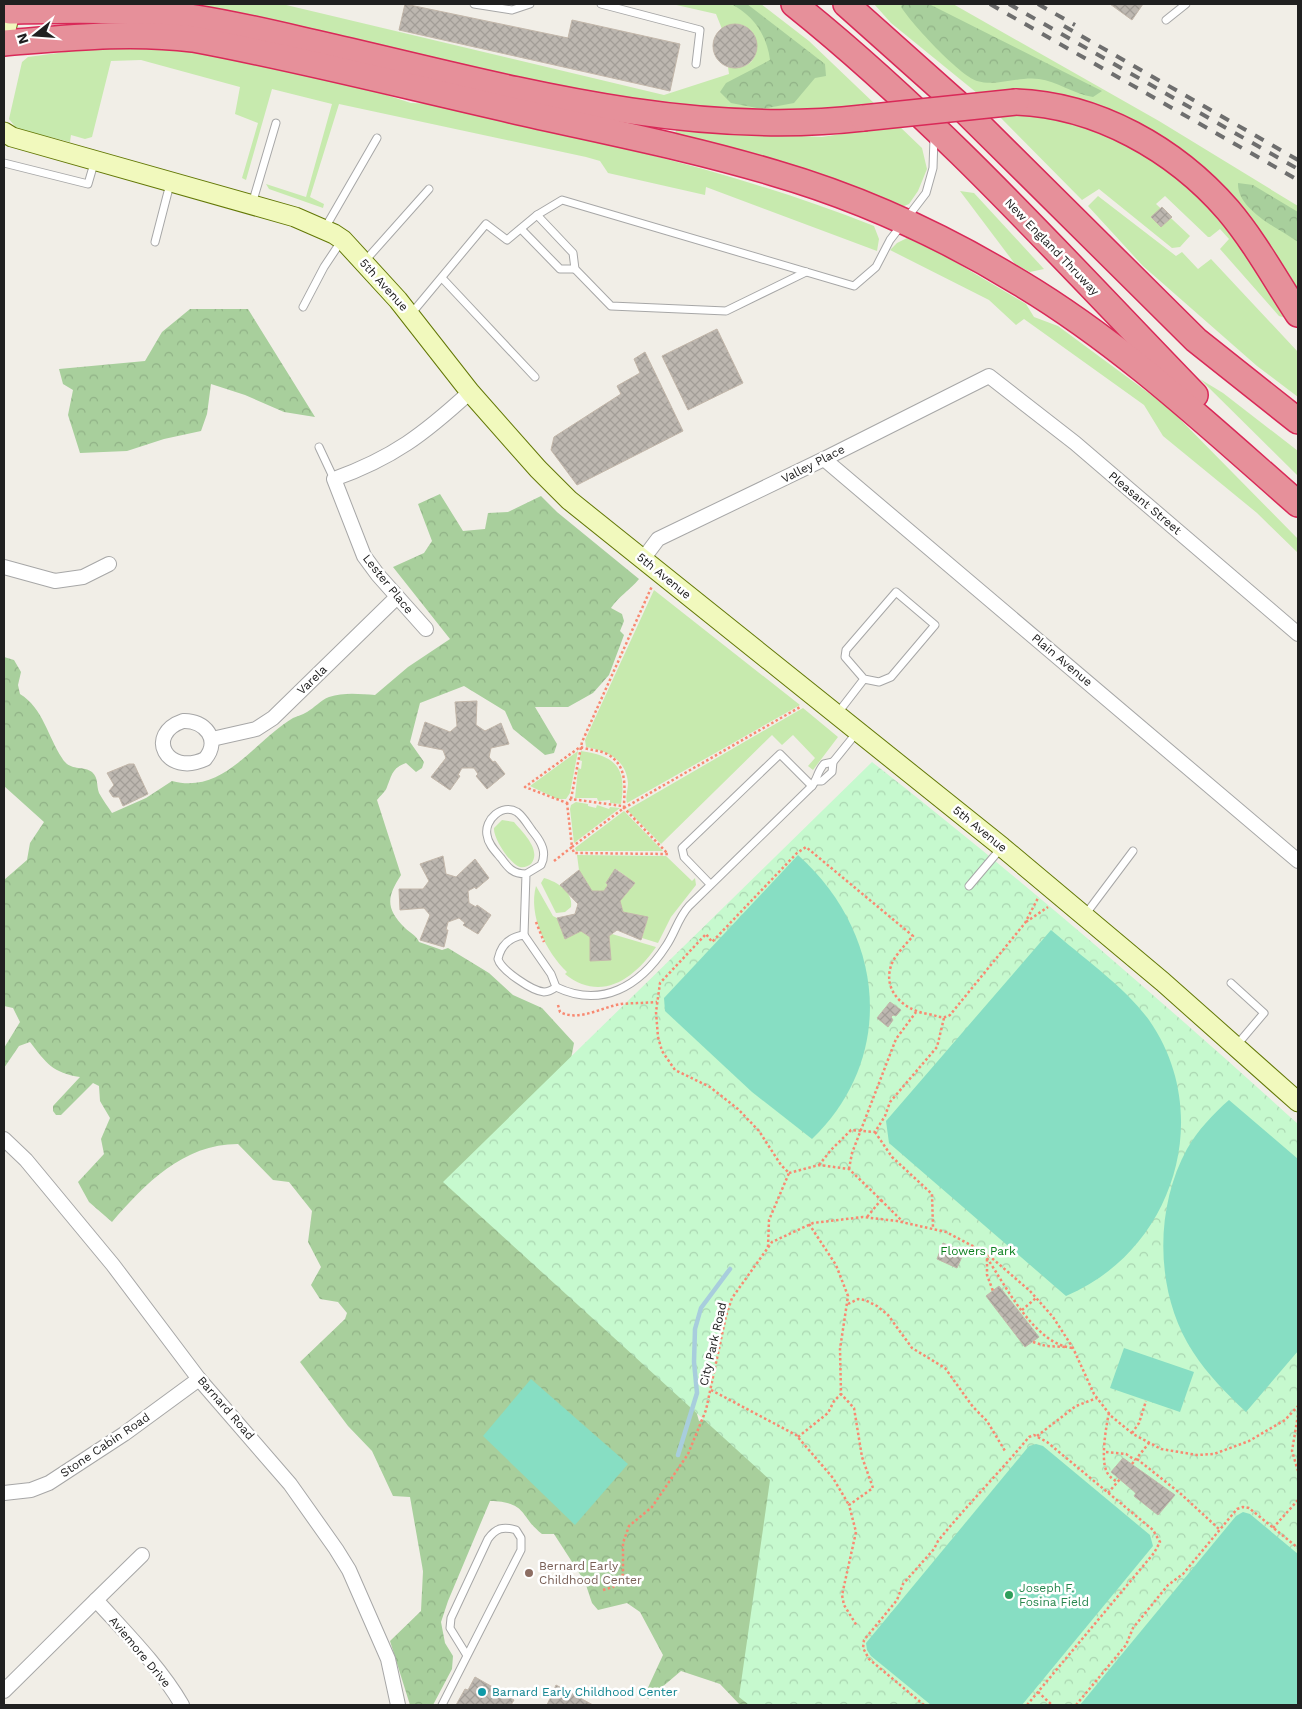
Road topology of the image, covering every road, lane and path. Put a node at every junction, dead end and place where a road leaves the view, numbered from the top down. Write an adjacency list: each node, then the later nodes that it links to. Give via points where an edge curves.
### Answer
1 (474, 4): 2 (lane, via 512,10)
2 (530, 4)
3 (600, 4): 11 (lane, via 700,30)
4 (794, 4): 13 (highway, New England Thruway)
5 (846, 4): 37 (highway, via 957,103 1196,340)
6 (1186, 4): 8 (lane)
7 (9, 9): 9 (street); 33 (highway, bridge, via 114,10 196,18 528,91 682,117 786,124 1016,102 1058,107 1099,119 1142,140 1207,188 1251,240)
8 (1166, 20)
9 (4, 38)
10 (4, 42): 22 (highway, via 140,34 218,44 733,161 818,188)
11 (696, 64)
12 (276, 123): 20 (lane)
13 (934, 126): 22 (lane, via 931,181); 41 (highway, New England Thruway)
14 (4, 132): 16 (street, 5th Avenue)
15 (377, 138): 24 (lane)
16 (95, 160): 17 (lane, via 88,184); 18 (street, 5th Avenue)
17 (4, 162)
18 (171, 181): 20 (street, 5th Avenue); 26 (lane)
19 (429, 189): 27 (lane)
20 (252, 204): 24 (street, 5th Avenue, via 305,220)
21 (536, 215): 23 (lane); 28 (lane, via 573,253); 29 (lane, via 562,200)
22 (905, 222): 29 (lane, via 890,240 876,267 854,286); 41 (highway, via 992,266 1077,319 1171,393)
23 (521, 229): 28 (lane, via 560,269); 30 (lane, via 507,240 486,224)
24 (324, 230): 25 (street, 5th Avenue)
25 (343, 240): 27 (street, 5th Avenue); 31 (lane)
26 (155, 242)
27 (364, 262): 32 (street, 5th Avenue)
28 (575, 269): 29 (lane, via 611,306 726,311)
29 (806, 272)
30 (442, 278): 32 (lane); 34 (lane)
31 (303, 307)
32 (411, 314): 36 (street, 5th Avenue)
33 (1298, 314)
34 (535, 376)
35 (989, 376): 39 (street, Valley Place); 48 (street, Pleasant Street, via 1075,443)
36 (470, 392): 40 (street, via 425,432 399,450); 42 (street, 5th Avenue, via 552,484)
37 (1298, 421)
38 (319, 447): 40 (lane, Lester Place)
39 (824, 459): 42 (street, Valley Place, via 658,539); 63 (street, Plain Avenue)
40 (334, 479): 46 (street, Lester Place, via 364,556)
41 (1298, 503)
42 (643, 559): 51 (street, 5th Avenue)
43 (109, 564): 44 (street, via 69,581 36,577)
44 (4, 566)
45 (653, 585): 54 (path)
46 (397, 597): 47 (street, Lester Place); 53 (street, Varela, via 273,718 256,729)
47 (426, 629)
48 (1298, 634)
49 (864, 679): 49 (lane, via 845,657 846,650 896,592 935,625 891,677 879,682); 51 (lane)
50 (804, 705): 59 (path)
51 (837, 714): 52 (street, 5th Avenue)
52 (858, 731): 55 (lane); 61 (street, 5th Avenue)
53 (212, 738)
54 (580, 748): 57 (path); 58 (path, via 525,787); 59 (path, via 607,754 618,765 625,780)
55 (833, 762): 56 (lane, via 824,764); 56 (lane, via 832,772 822,781)
56 (813, 783): 66 (lane); 66 (lane, via 780,754 682,848 682,853)
57 (571, 799): 58 (path); 59 (path)
58 (567, 803): 60 (path)
59 (624, 808): 60 (path); 60 (path, via 668,854 574,853)
60 (572, 847): 64 (path)
61 (1002, 847): 67 (lane); 70 (street, 5th Avenue)
62 (1133, 851): 70 (lane)
63 (1298, 861)
64 (553, 862)
65 (526, 874): 65 (lane, via 539,868 544,850 518,813 511,810 499,812 490,819 486,830 489,843 508,868); 73 (lane)
66 (710, 884): 76 (lane, via 683,913 663,950 633,981 601,996 577,996)
67 (969, 886)
68 (1040, 894): 72 (path)
69 (1052, 905): 72 (path)
70 (1084, 915): 81 (street, 5th Avenue)
71 (536, 919): 74 (path)
72 (1025, 923): 80 (path, via 950,1015)
73 (524, 935): 76 (lane, via 551,974); 76 (lane, via 504,943 498,959 502,968 541,992)
74 (547, 948)
75 (1231, 982): 81 (lane, via 1264,1013)
76 (556, 987)
77 (657, 1002): 78 (path, via 620,1004 589,1014 560,1012); 79 (path, via 662,978 678,961 706,934 712,942 806,847 913,936 895,957 889,974 895,996); 88 (path, via 658,1037 670,1065 679,1073 710,1087 738,1109 759,1131)
78 (558, 1005)
79 (916, 1012): 80 (path); 83 (path, via 896,1039)
80 (944, 1018): 84 (path, via 937,1047 890,1102)
81 (1236, 1046): 82 (street, 5th Avenue)
82 (1298, 1102)
83 (861, 1132): 84 (path); 86 (path, via 852,1130); 87 (path)
84 (875, 1132): 93 (path, via 892,1157 932,1194)
85 (4, 1139): 104 (street, Barnard Road, via 76,1220)
86 (819, 1165): 87 (path); 88 (path)
87 (849, 1169): 89 (path)
88 (789, 1173): 94 (path, via 769,1220)
89 (881, 1200): 90 (path); 91 (path)
90 (866, 1218): 91 (path, City Park Road); 92 (path, City Park Road)
91 (904, 1222): 93 (path, City Park Road)
92 (809, 1224): 94 (path, City Park Road, via 775,1240); 99 (path, via 836,1265)
93 (933, 1228): 95 (path, City Park Road, via 969,1242)
94 (768, 1247): 105 (path, City Park Road, via 728,1308)
95 (986, 1253): 96 (path); 98 (path, City Park Road)
96 (987, 1258): 97 (path, via 987,1275); 100 (path)
97 (993, 1291)
98 (1036, 1298): 100 (path); 103 (path, City Park Road)
99 (848, 1304): 106 (path, via 840,1349); 116 (path, via 858,1299 865,1300 888,1315 912,1348 944,1368 988,1422)
100 (1022, 1310): 102 (path, via 1043,1334)
101 (1033, 1342): 102 (path)
102 (1068, 1348): 103 (path)
103 (1073, 1348): 107 (path, City Park Road)
104 (199, 1379): 121 (street, Stone Cabin Road, via 49,1483 31,1490); 136 (street, Barnard Road, via 290,1484 349,1570 388,1659)
105 (711, 1390): 114 (path); 129 (path, City Park Road, via 702,1422 683,1464 652,1507 629,1526 625,1534 620,1581)
106 (841, 1394): 114 (path, via 828,1413); 124 (path, via 854,1408 862,1457 873,1488)
107 (1097, 1398): 110 (path, City Park Road); 113 (path, via 1076,1406)
108 (1146, 1401): 112 (path)
109 (1298, 1406): 115 (path, City Park Road, via 1285,1420 1256,1437 1214,1454 1177,1452)
110 (1109, 1413): 112 (path, City Park Road); 117 (path)
111 (1298, 1415): 120 (path, via 1292,1451)
112 (1132, 1433): 115 (path, City Park Road)
113 (1037, 1436): 122 (path); 138 (path, via 1029,1437 976,1495 903,1584 896,1600 864,1640 863,1648 869,1659)
114 (798, 1437): 124 (path, via 833,1478)
115 (1149, 1443): 118 (path)
116 (1005, 1451)
117 (1106, 1452): 118 (path, via 1126,1454); 122 (path, via 1106,1470 1119,1481)
118 (1136, 1459): 119 (path); 126 (path)
119 (1132, 1464)
120 (1298, 1471)
121 (4, 1493)
122 (1108, 1493): 134 (path, via 1153,1530 1160,1544)
123 (1298, 1500): 125 (path)
124 (849, 1505): 131 (path, via 856,1532 842,1595)
125 (1273, 1528): 126 (path, via 1252,1510 1243,1507 1234,1512); 127 (path)
126 (1219, 1530): 141 (path, via 1182,1574 1168,1585 1139,1621 1126,1645)
127 (1298, 1548)
128 (142, 1555): 130 (street)
129 (603, 1590)
130 (96, 1600): 133 (street); 135 (street, Aviemore Drive, via 131,1638)
131 (856, 1626)
132 (466, 1654): 132 (lane, via 495,1605 521,1550 521,1538 516,1530 506,1527 494,1531 450,1618 450,1628); 137 (lane)
133 (4, 1692)
134 (1038, 1692): 139 (path); 140 (path)
135 (182, 1705)
136 (398, 1705)
137 (442, 1705)
138 (924, 1705)
139 (1027, 1705)
140 (1052, 1705)
141 (1076, 1705)

